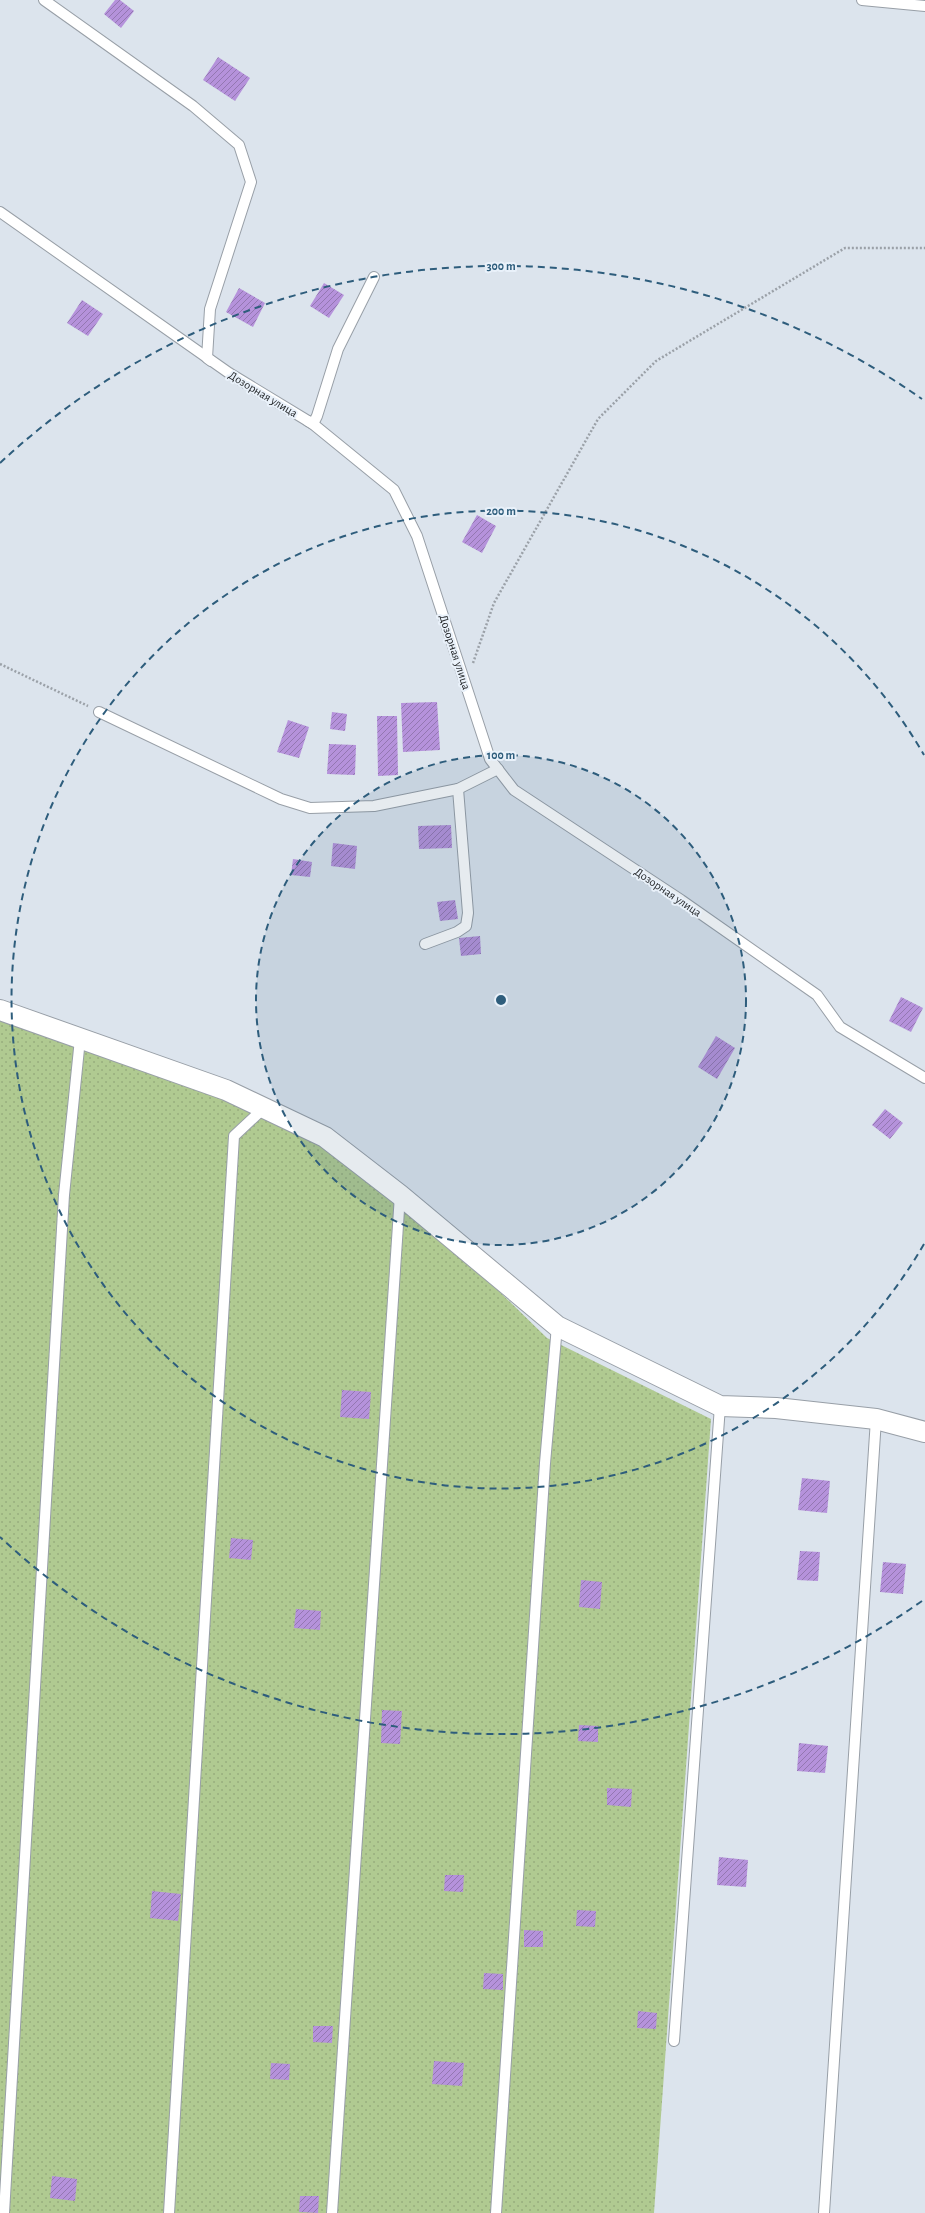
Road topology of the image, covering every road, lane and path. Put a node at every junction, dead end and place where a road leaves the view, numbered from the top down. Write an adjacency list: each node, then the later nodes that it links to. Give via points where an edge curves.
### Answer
1 (44, 0): 7 (lane, via 193,106 239,145 251,182 210,309)
2 (862, 0): 3 (lane)
3 (925, 6)
4 (0, 212): 7 (lane)
5 (925, 248): 10 (path, via 845,248 656,361 598,419 494,603)
6 (374, 276): 8 (lane, via 338,349)
7 (208, 358): 8 (lane, Дозорная улица)
8 (313, 424): 10 (lane, Дозорная улица, via 394,490 417,536)
9 (0, 664): 11 (path)
10 (466, 684): 12 (lane, Дозорная улица, via 490,759)
11 (99, 712): 13 (lane, via 281,799 310,808 374,806)
12 (498, 769): 13 (lane); 17 (lane, Дозорная улица, via 514,790 681,900 817,995 840,1027)
13 (458, 789): 14 (lane, via 468,913 466,926)
14 (425, 944)
15 (0, 1010): 16 (street)
16 (80, 1039): 18 (street, via 226,1090); 25 (lane, via 64,1195)
17 (925, 1078)
18 (266, 1107): 19 (street, via 325,1137); 26 (lane, via 234,1136)
19 (400, 1195): 20 (street); 27 (lane)
20 (557, 1326): 21 (street); 28 (lane, via 545,1463)
21 (720, 1406): 22 (street, via 776,1408); 24 (lane)
22 (876, 1420): 23 (street); 29 (lane)
23 (925, 1432)
24 (674, 2041)
25 (4, 2213)
26 (168, 2213)
27 (332, 2213)
28 (496, 2213)
29 (824, 2213)

